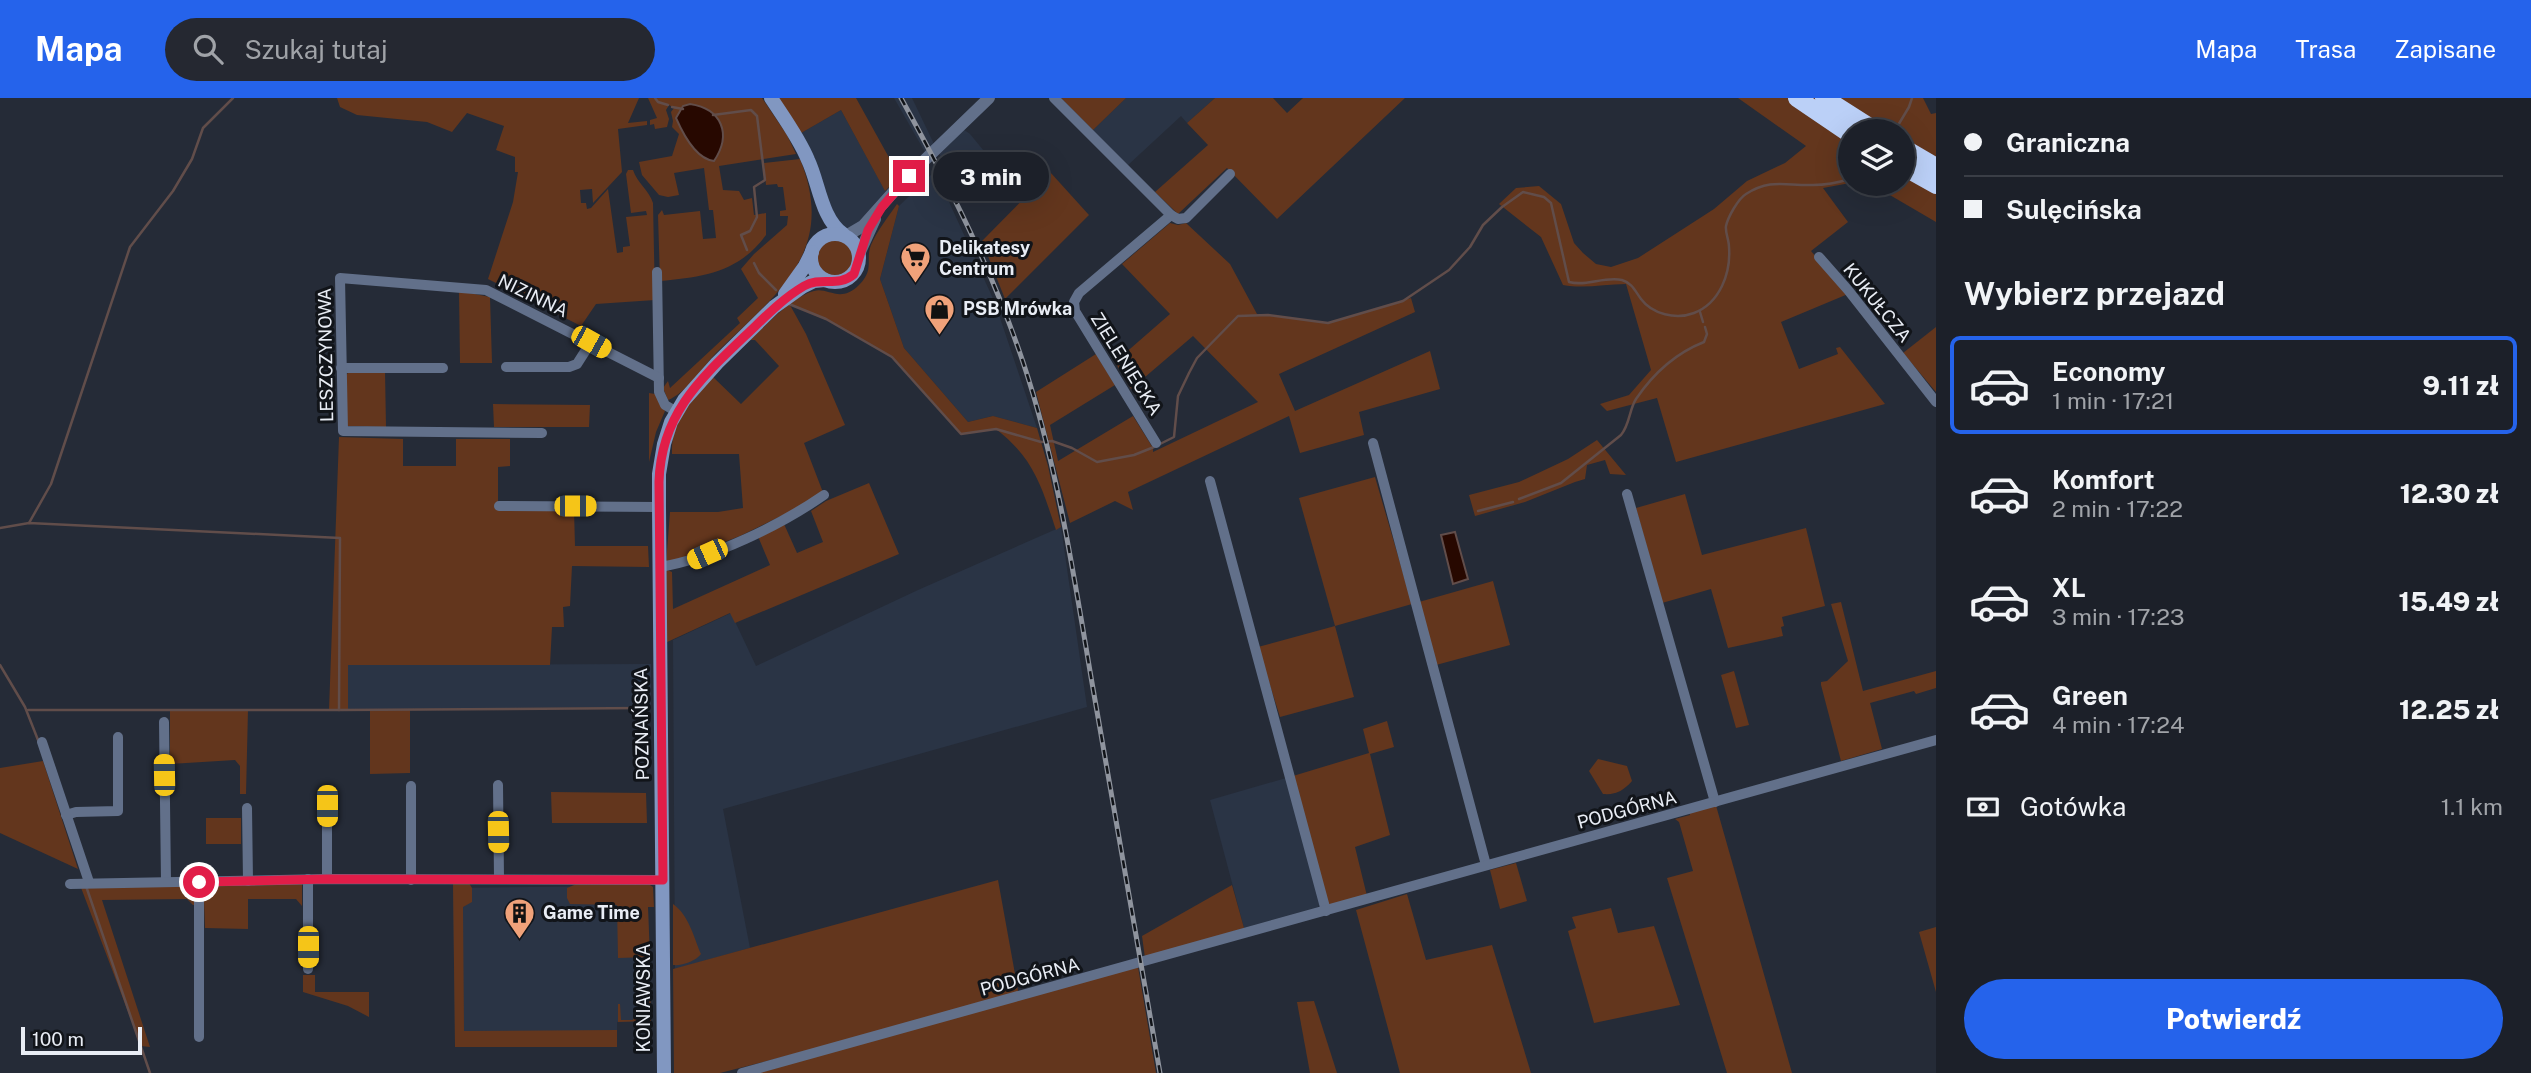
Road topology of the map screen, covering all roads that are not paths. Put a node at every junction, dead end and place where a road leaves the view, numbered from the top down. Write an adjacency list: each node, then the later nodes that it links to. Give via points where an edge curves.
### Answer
1 (771, 98): 12 (main road, POZNAŃSKA, via 798,139)
2 (989, 98): 14 (street)
3 (1054, 98): 15 (street)
4 (1797, 98): 7 (highway)
5 (1824, 98): 6 (highway)
6 (1857, 119)
7 (1838, 126)
8 (1915, 155): 9 (highway)
9 (1936, 167)
10 (1230, 174): 15 (street, via 1186,218)
11 (1915, 174): 13 (highway)
12 (815, 178): 16 (main road, POZNAŃSKA, via 833,225); 17 (main road, POZNAŃSKA, via 821,219)
13 (1936, 186)
14 (882, 207): 16 (street, via 863,226); 18 (street)
15 (1171, 215): 32 (street, ZIELENIECKA, via 1074,302 1075,311)
16 (844, 235): 17 (main road, via 830,233); 18 (main road)
17 (815, 245): 22 (main road, via 813,267); 23 (main road, POZNAŃSKA)
18 (859, 254): 22 (main road, via 858,266 849,278)
19 (1819, 257): 29 (street, KUKUŁCZA)
20 (657, 272): 28 (street)
21 (340, 278): 24 (street, NIZINNA, via 486,290); 26 (street, LESZCZYNOWA)
22 (825, 280): 23 (main road, POZNAŃSKA, via 802,287)
23 (774, 307): 30 (main road, POZNAŃSKA, via 701,379)
24 (591, 342): 25 (street, via 577,364 569,367); 28 (street, NIZINNA)
25 (506, 367)
26 (341, 368): 27 (street); 31 (street, LESZCZYNOWA, via 343,431)
27 (443, 368)
28 (659, 378): 30 (street, via 662,401)
29 (1936, 402)
30 (677, 412): 38 (main road, POZNAŃSKA, via 662,452)
31 (542, 433)
32 (1156, 443)
33 (1373, 443): 50 (street)
34 (1210, 481): 61 (street)
35 (1627, 494): 46 (street)
36 (824, 495): 39 (street, via 793,516 688,562)
37 (499, 506): 38 (street)
38 (659, 507): 39 (main road, POZNAŃSKA)
39 (660, 567): 55 (main road, POZNAŃSKA)
40 (164, 722): 58 (street)
41 (118, 737): 49 (street, via 118,811)
42 (1936, 740): 46 (street, PODGÓRNA)
43 (42, 742): 49 (street)
44 (498, 785): 51 (street)
45 (411, 786): 54 (street)
46 (1715, 802): 50 (street, PODGÓRNA)
47 (327, 806): 53 (street)
48 (247, 808): 56 (street)
49 (66, 815): 57 (street)
50 (1486, 864): 61 (street, PODGÓRNA)
51 (499, 878): 54 (street); 55 (street)
52 (308, 879): 53 (street); 56 (street); 62 (street)
53 (327, 879): 54 (street)
54 (411, 880)
55 (663, 880): 64 (main road, KONIAWSKA)
56 (248, 881): 59 (street)
57 (89, 882): 58 (street); 60 (street)
58 (166, 882): 59 (street)
59 (199, 882): 63 (street)
60 (69, 884)
61 (1326, 911): 65 (street, PODGÓRNA)
62 (308, 969)
63 (199, 1037)
64 (664, 1073)
65 (742, 1073)

